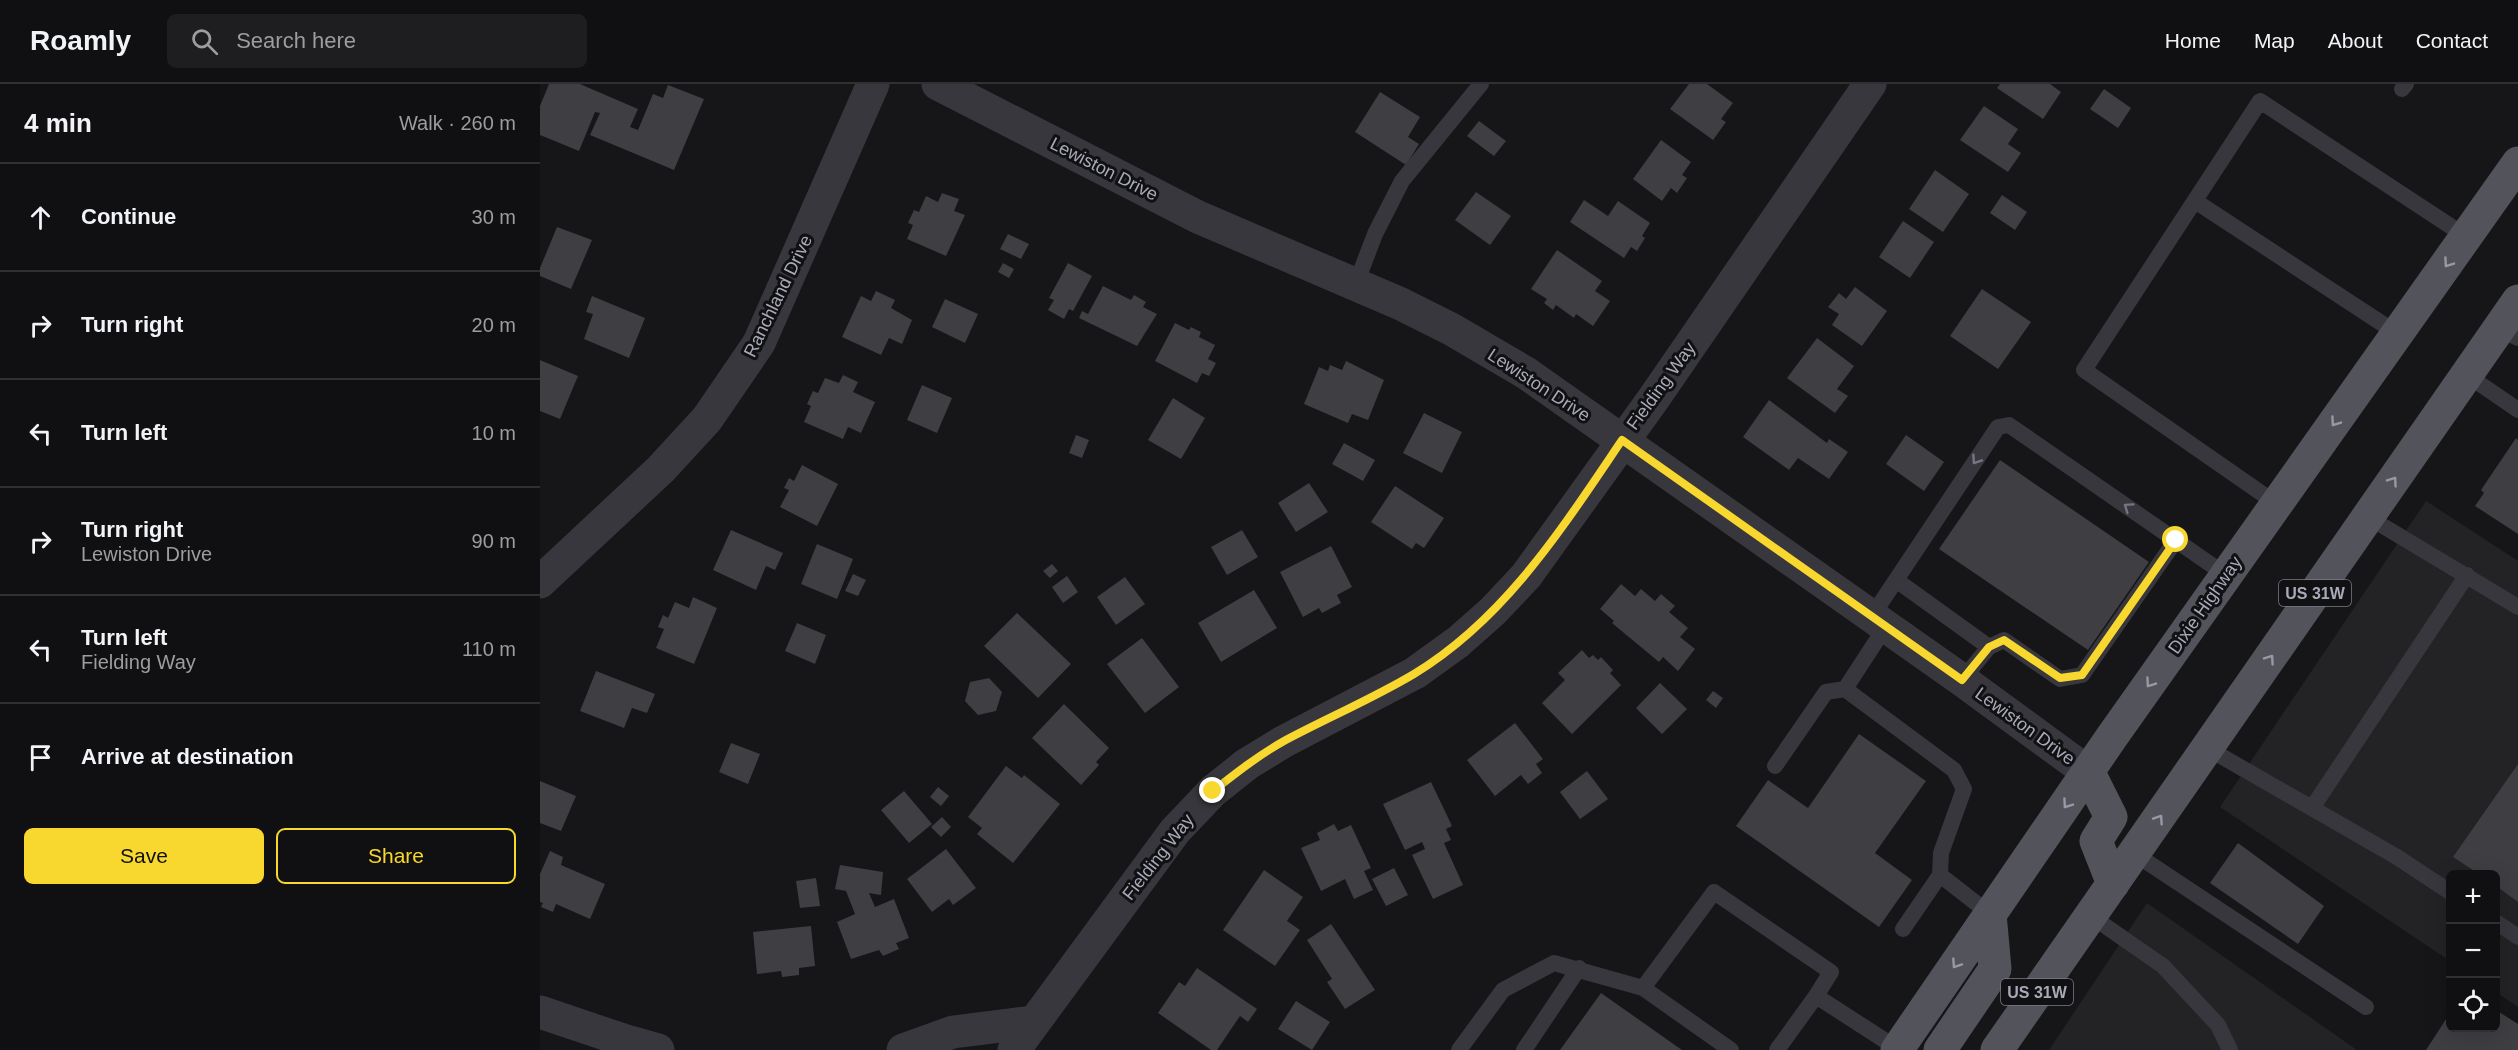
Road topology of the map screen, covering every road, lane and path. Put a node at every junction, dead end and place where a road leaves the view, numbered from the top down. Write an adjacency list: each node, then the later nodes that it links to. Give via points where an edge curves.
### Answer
1 (873, 84): 21 (street, Ranchland Drive, via 759,343 707,419 661,469)
2 (938, 84): 8 (street, Lewiston Drive, via 1198,217)
3 (1481, 84): 8 (lane, via 1402,181)
4 (1869, 84): 14 (street, Fielding Way)
5 (2518, 163): 7 (main road, Dixie Highway)
6 (2195, 201): 7 (lane, via 2260,101); 11 (lane); 15 (lane, via 2084,370)
7 (2467, 237): 11 (main road, Dixie Highway, one-way to 11)
8 (1356, 284): 14 (street, Lewiston Drive, via 1451,329 1526,373)
9 (2518, 301): 10 (main road, US 31W)
10 (2508, 333): 12 (main road, US 31W)
11 (2398, 334): 15 (main road, Dixie Highway, one-way to 15)
12 (2467, 375): 13 (lane); 16 (main road, US 31W, one-way to 12)
13 (2518, 410)
14 (1622, 440): 23 (street, Lewiston Drive); 45 (street, Fielding Way, via 1526,576 1458,642 1415,673 1283,742 1213,791 1175,831)
15 (2277, 504): 18 (main road, Dixie Highway)
16 (2368, 518): 19 (lane); 27 (main road, US 31W, one-way to 16)
17 (2176, 540): 18 (lane); 20 (lane, one-way to 20, via 2009,425 1998,427); 24 (lane, via 2082,675 2060,678 2004,640)
18 (2226, 575): 29 (main road, Dixie Highway, one-way to 29)
19 (2467, 575): 22 (lane); 30 (lane)
20 (1896, 580): 23 (lane); 24 (lane)
21 (540, 582)
22 (2518, 607)
23 (1879, 621): 25 (street, Lewiston Drive); 26 (lane)
24 (1989, 647): 25 (lane)
25 (1962, 680): 29 (street, Lewiston Drive)
26 (1845, 689): 28 (lane, via 1826,692); 32 (lane, via 1954,770 1964,789 1941,853)
27 (2207, 748): 30 (lane); 31 (main road, US 31W, one-way to 27)
28 (1775, 766)
29 (2089, 773): 33 (main road, via 2111,817 2096,841); 35 (main road, Dixie Highway, one-way to 35)
30 (2312, 808): 34 (lane)
31 (2135, 854): 33 (main road, US 31W); 43 (lane)
32 (1940, 875): 35 (lane); 38 (lane)
33 (2113, 884): 36 (main road, US 31W)
34 (2446, 889)
35 (1990, 914): 53 (main road, Dixie Highway, one-way to 53); 54 (main road, via 1995,969)
36 (2091, 916): 55 (main road, US 31W); 56 (lane, via 2163,966 2218,1025)
37 (2499, 924): 39 (lane)
38 (1903, 929)
39 (2518, 937)
40 (1579, 968): 41 (lane); 49 (lane, via 1554,963 1503,990); 50 (lane)
41 (1643, 988): 42 (lane, via 1714,892 1831,972); 51 (lane)
42 (1816, 996): 52 (lane); 53 (lane)
43 (2366, 1006)
44 (540, 1012): 46 (street)
45 (1033, 1022): 47 (street, via 953,1032); 48 (street, Fielding Way)
46 (658, 1050)
47 (903, 1050)
48 (1014, 1050)
49 (1459, 1050)
50 (1524, 1050)
51 (1731, 1050)
52 (1777, 1050)
53 (1897, 1050)
54 (1940, 1050)
55 (1997, 1050)
56 (2230, 1050)

